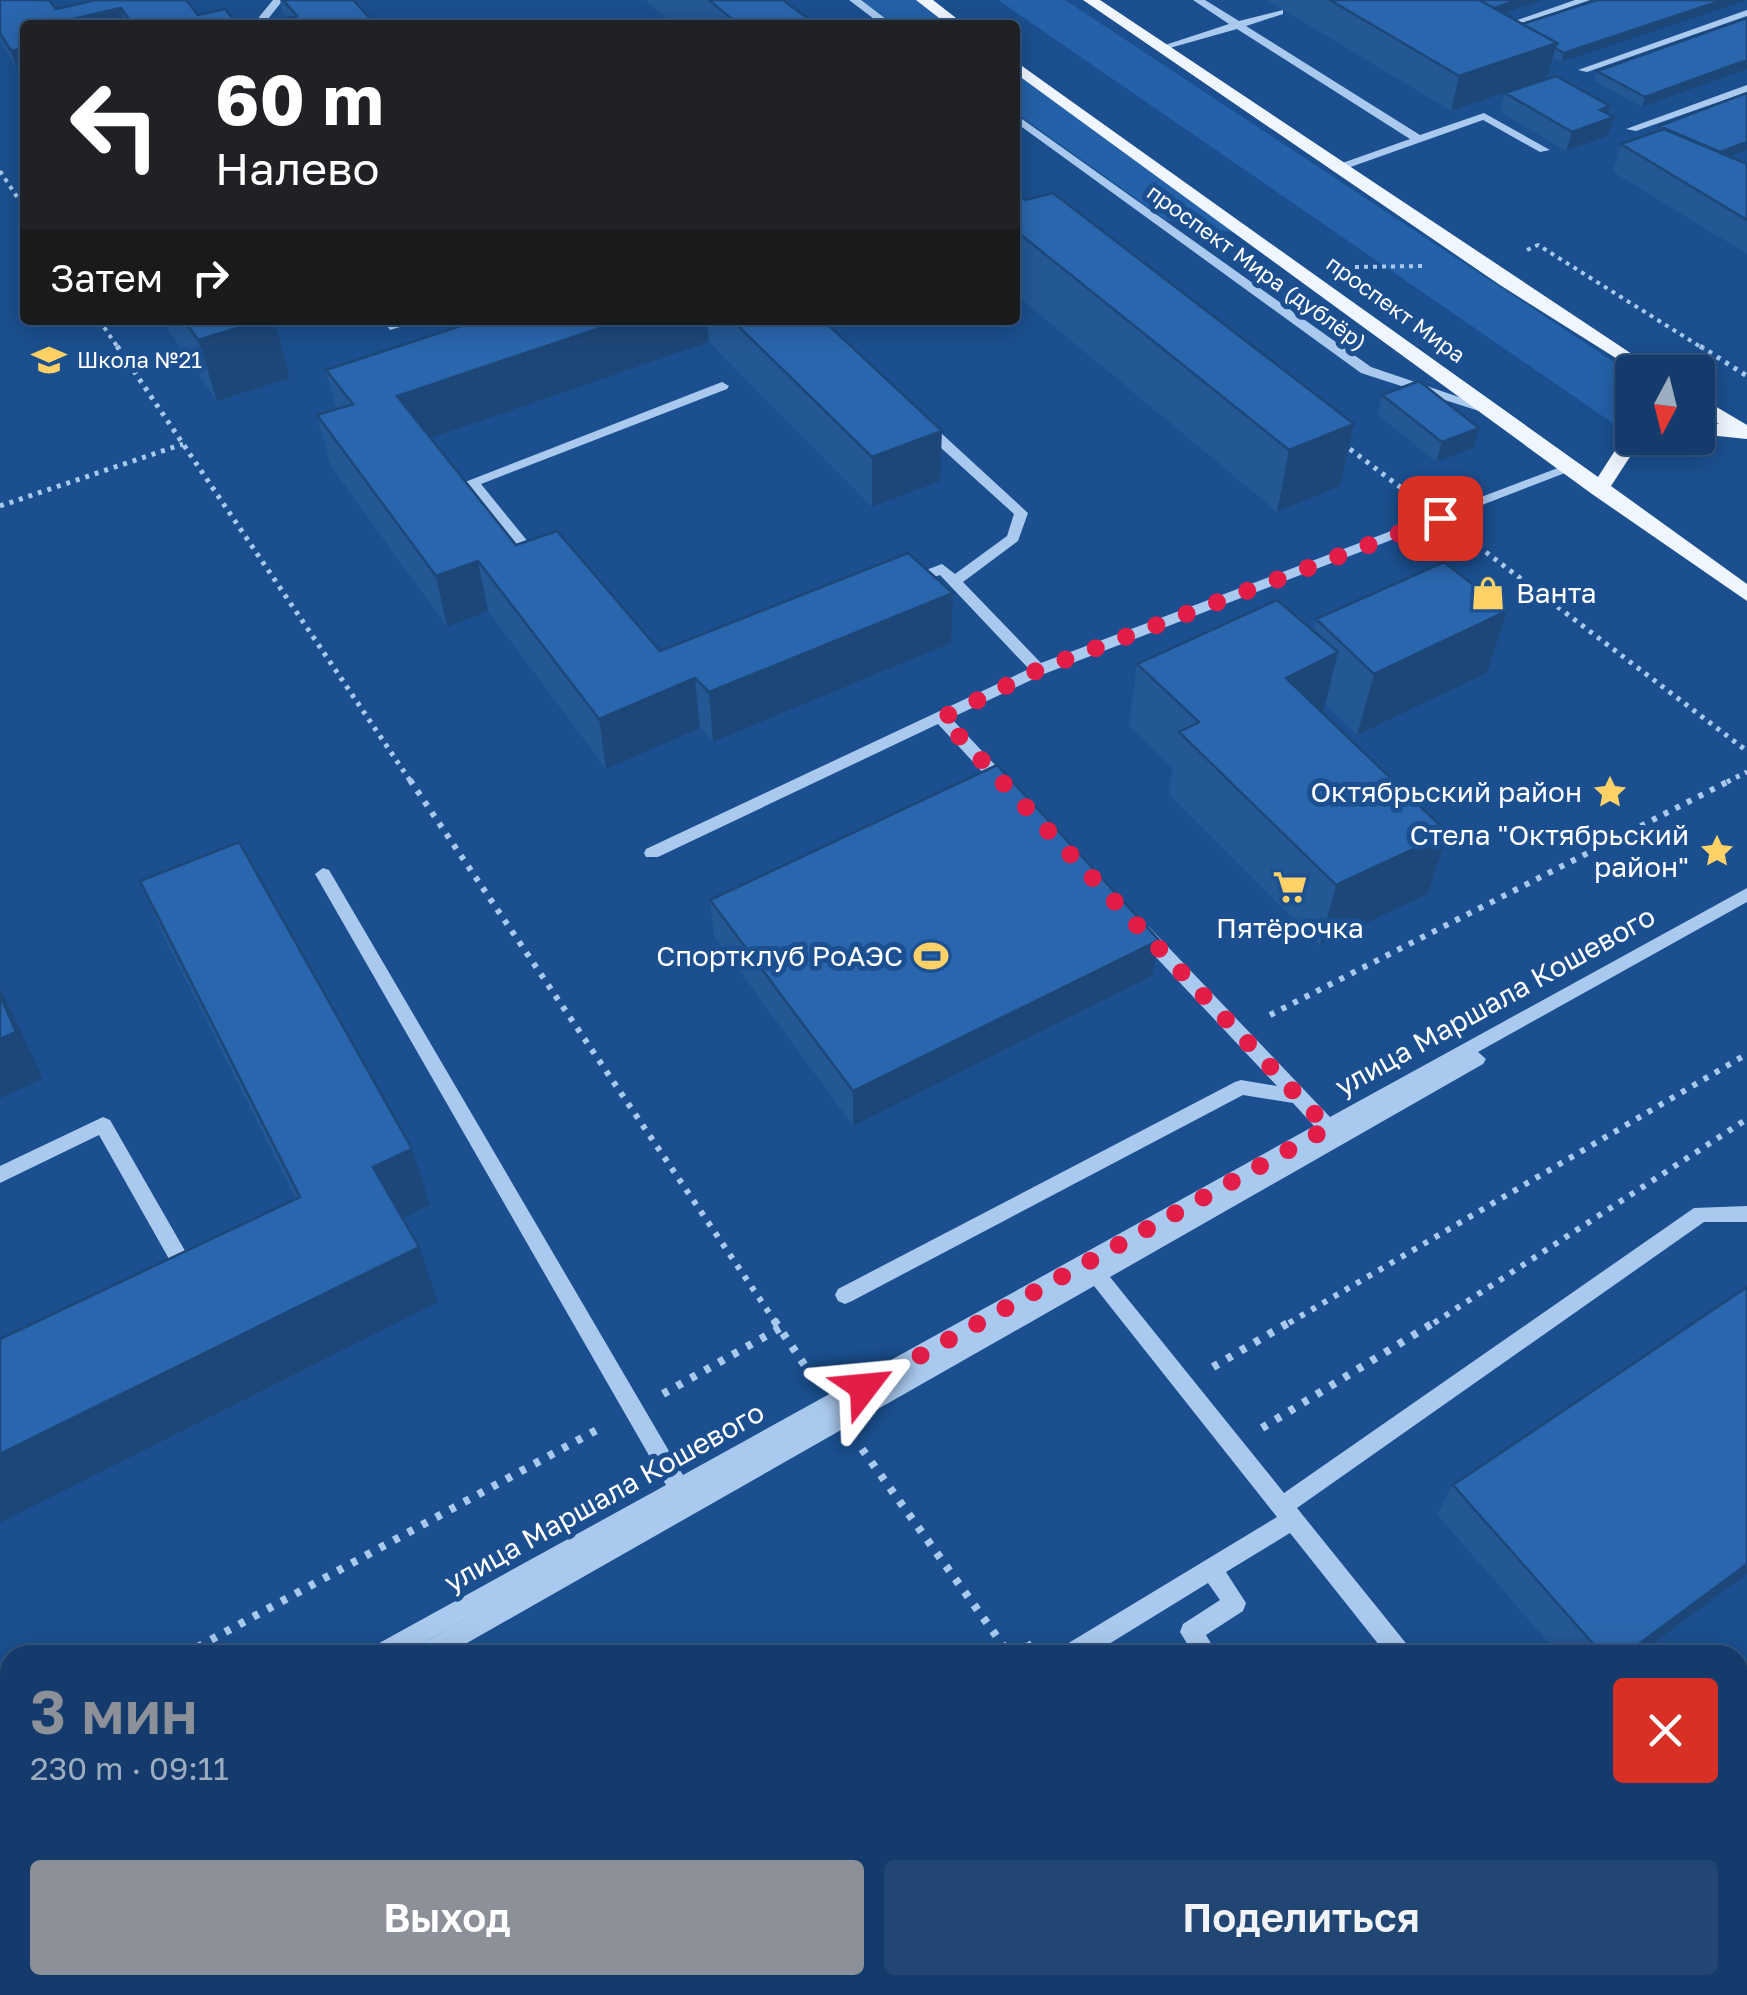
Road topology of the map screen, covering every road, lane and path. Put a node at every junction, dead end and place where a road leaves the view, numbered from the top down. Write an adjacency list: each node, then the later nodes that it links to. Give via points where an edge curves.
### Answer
1 (278, 0): 9 (street)
2 (854, 0): 10 (street)
3 (923, 0): 11 (main road)
4 (1090, 0): 14 (main road)
5 (1198, 0): 12 (street)
6 (1584, 0): 13 (street)
7 (1279, 12): 12 (street)
8 (1747, 13): 16 (street)
9 (264, 17)
10 (882, 20)
11 (951, 20)
12 (1240, 26): 14 (street); 22 (street)
13 (1502, 27)
14 (1163, 49): 24 (main road)
15 (1020, 70): 30 (main road, проспект Мира)
16 (1582, 70)
17 (1747, 88): 21 (street)
18 (1502, 109): 19 (street)
19 (1484, 116): 22 (street); 23 (street)
20 (1020, 121): 30 (street, проспект Мира (дублёр), via 1366,370)
21 (1632, 129)
22 (1418, 139): 24 (street)
23 (1544, 150)
24 (1338, 168): 28 (main road)
25 (0, 172): 26 (path)
26 (20, 202)
27 (103, 325): 36 (path)
28 (1623, 355)
29 (722, 386): 42 (street, via 472,482 546,572)
30 (1496, 412): 38 (main road, проспект Мира)
31 (1715, 413): 34 (main road)
32 (912, 415): 43 (street, via 1021,513 1012,538)
33 (1715, 429): 34 (main road)
34 (1745, 432)
35 (1330, 434): 41 (path)
36 (183, 444): 40 (path); 66 (path)
37 (1622, 455): 39 (main road)
38 (1571, 468): 39 (main road, проспект Мира); 41 (street)
39 (1599, 490): 45 (main road, проспект Мира)
40 (0, 506)
41 (1440, 518): 46 (street); 48 (path)
42 (558, 567)
43 (954, 581): 44 (street, via 942,568); 46 (street)
44 (888, 590)
45 (1747, 594)
46 (1038, 670): 47 (street)
47 (942, 718): 50 (street); 51 (street)
48 (1747, 752)
49 (1747, 772): 56 (path)
50 (1022, 804)
51 (652, 853)
52 (323, 874): 68 (street)
53 (1747, 894): 60 (street, улица Маршала Кошевого)
54 (1747, 906): 63 (street, улица Маршала Кошевого)
55 (1130, 918): 56 (street)
56 (1238, 1032): 58 (street)
57 (1747, 1054): 67 (path)
58 (1300, 1098): 60 (street); 65 (street, via 1241,1086)
59 (1747, 1118): 70 (path, via 1341,1384)
60 (1328, 1128): 63 (street, улица Маршала Кошевого)
61 (0, 1174): 64 (street, via 103,1125 185,1269)
62 (1747, 1214): 72 (street, via 1701,1214)
63 (1091, 1268): 67 (street); 69 (street, улица Маршала Кошевого)
64 (168, 1278)
65 (845, 1296)
66 (780, 1328): 68 (path); 69 (path)
67 (1184, 1384): 70 (street)
68 (634, 1410): 71 (street); 75 (path)
69 (836, 1412): 71 (street, улица Маршала Кошевого); 77 (street, улица Маршала Кошевого); 78 (path)
70 (1232, 1445): 72 (street)
71 (680, 1489): 76 (street, улица Маршала Кошевого)
72 (1288, 1513): 73 (street); 82 (street)
73 (1211, 1569): 80 (street); 81 (street, via 1235,1603 1191,1632)
74 (1046, 1635): 79 (path)
75 (201, 1645)
76 (398, 1645)
77 (441, 1645)
78 (1005, 1645)
79 (1029, 1645)
80 (1086, 1645)
81 (1200, 1645)
82 (1394, 1645)

